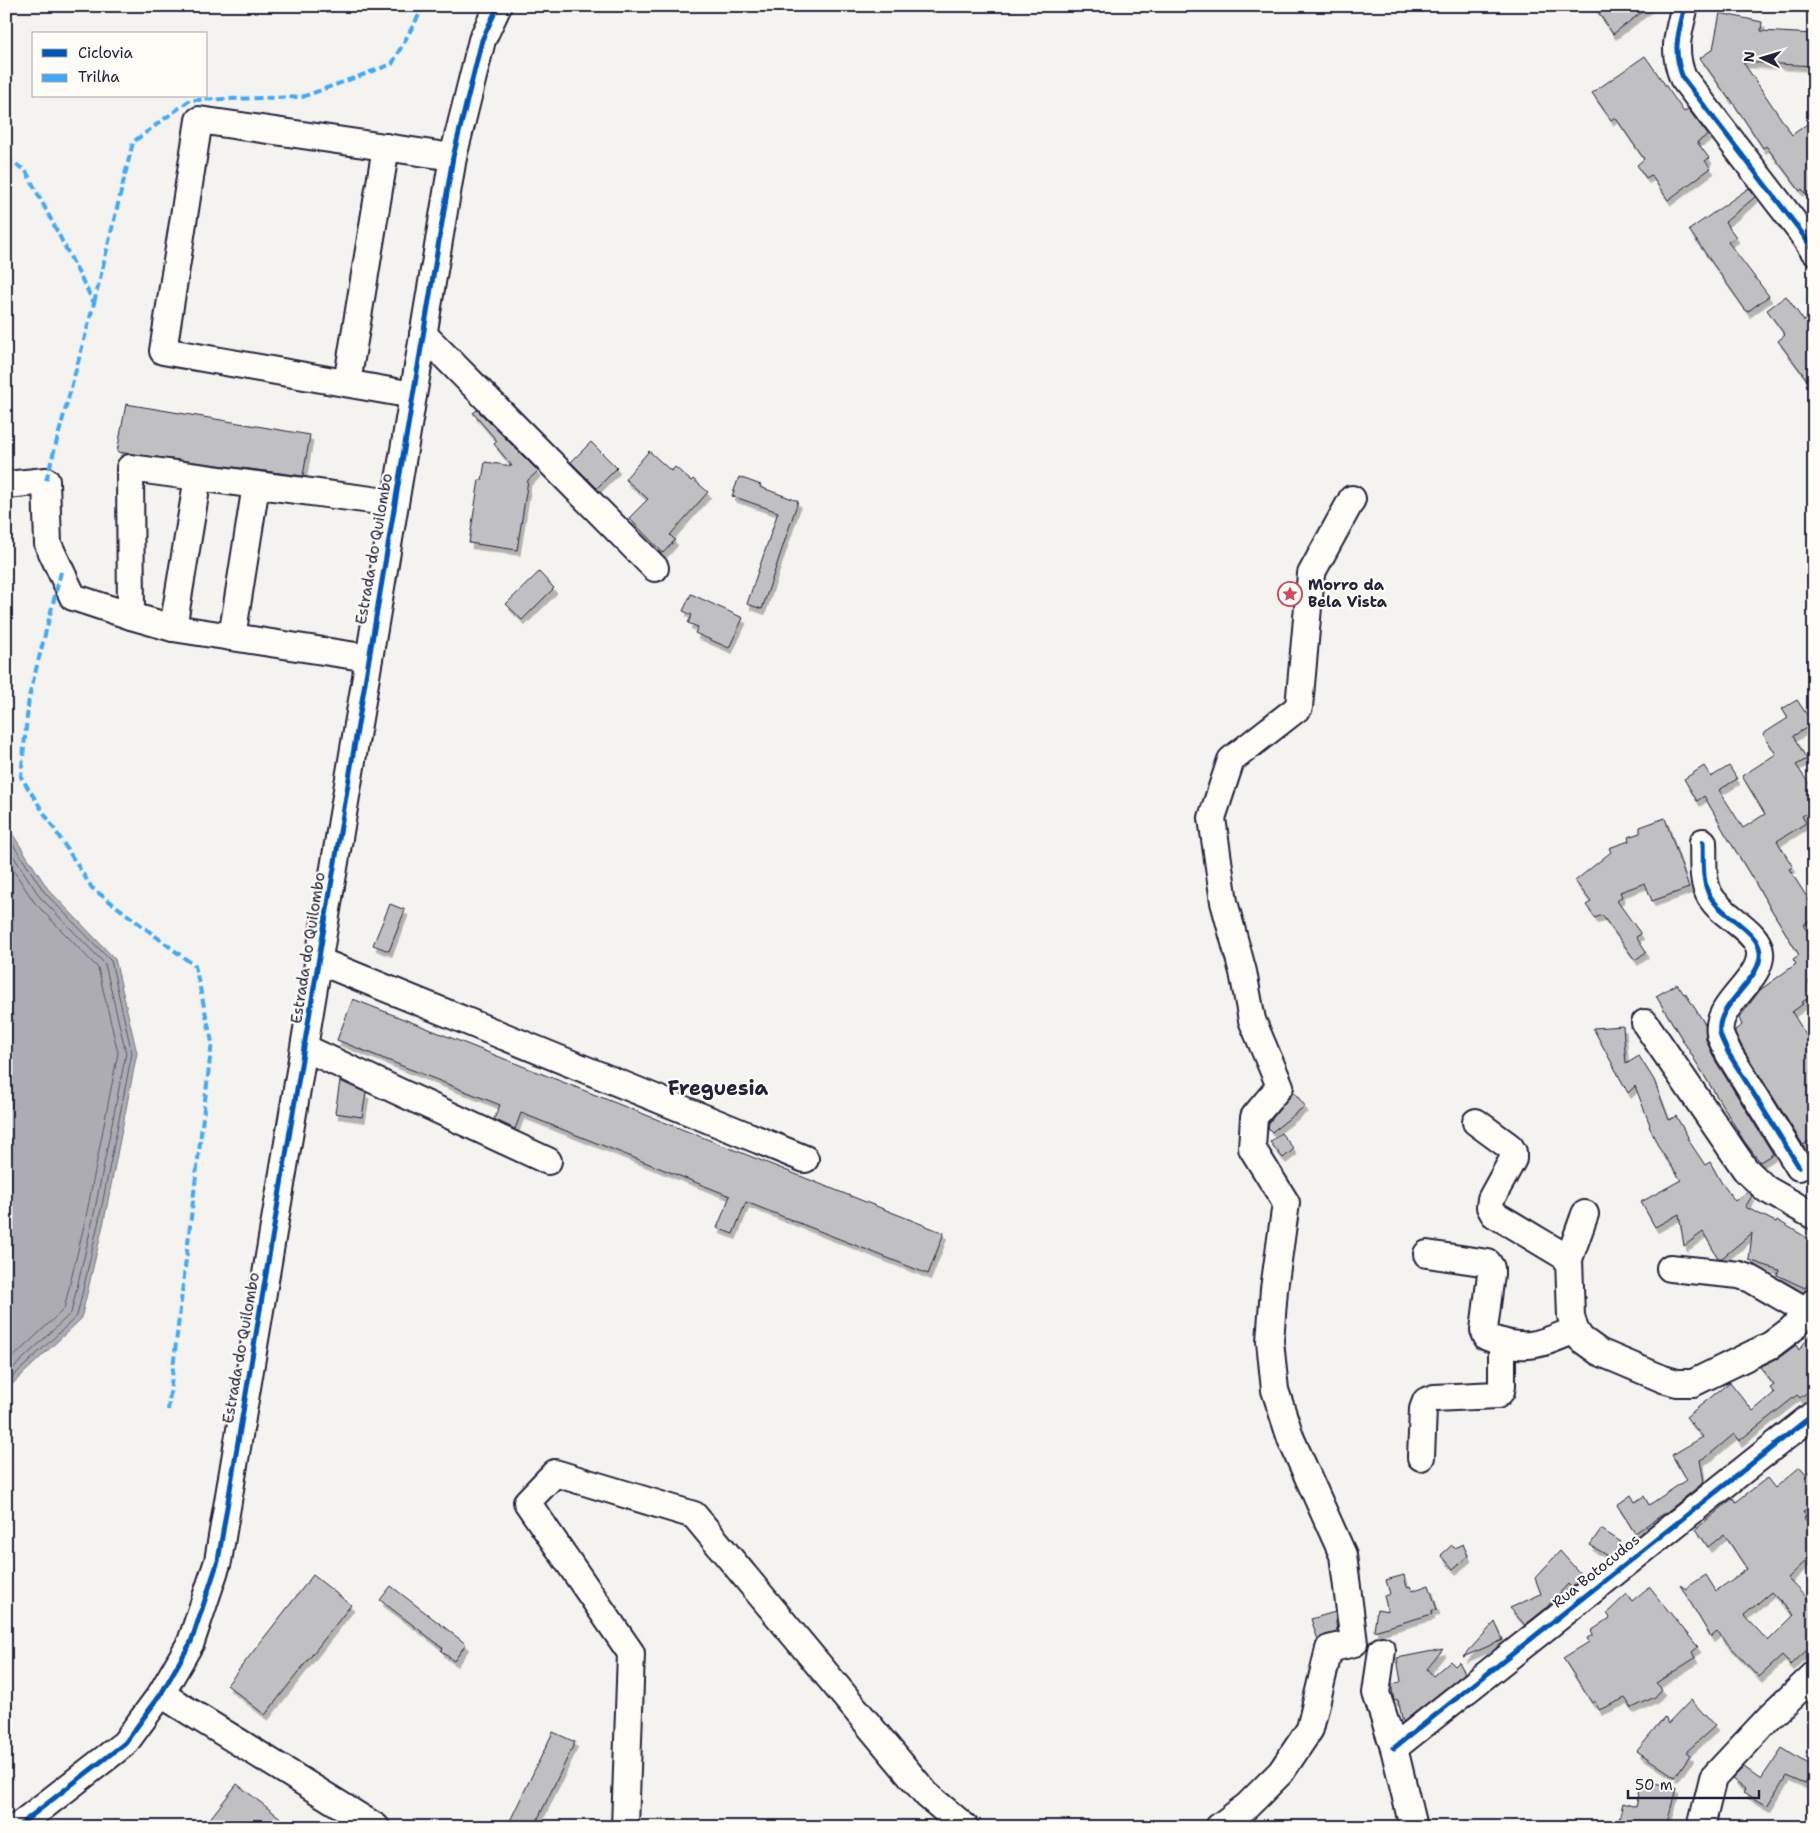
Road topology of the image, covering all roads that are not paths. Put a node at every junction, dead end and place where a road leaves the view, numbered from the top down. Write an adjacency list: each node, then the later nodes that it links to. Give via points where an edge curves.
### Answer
1 (498, 6): 4 (street, Estrada do Quilombo, via 482,40)
2 (1685, 6): 5 (street, via 1676,49 1683,78)
3 (386, 147): 4 (street); 8 (street); 8 (street, via 199,120 162,351)
4 (453, 156): 7 (street, Estrada do Quilombo)
5 (1806, 223): 6 (street)
6 (1814, 251)
7 (423, 334): 9 (street, Estrada do Quilombo); 15 (street)
8 (348, 384): 9 (street)
9 (413, 395): 14 (street, Estrada do Quilombo)
10 (198, 477): 12 (street); 16 (street, via 130,468); 17 (street)
11 (6, 485): 16 (street, via 46,481 48,544 73,597)
12 (256, 485): 14 (street); 18 (street)
13 (1352, 499): 47 (street, via 1311,574 1299,707 1231,760 1212,818 1224,902 1252,1020 1280,1086 1254,1117 1252,1148 1286,1203 1270,1341 1275,1390 1292,1439 1343,1555 1354,1643 1328,1649 1310,1729 1281,1772 1247,1806)
14 (394, 503): 19 (street, Estrada do Quilombo)
15 (655, 568)
16 (131, 616): 17 (street)
17 (173, 628): 18 (street)
18 (232, 637): 19 (street)
19 (369, 658): 21 (street, Estrada do Quilombo)
20 (1703, 842): 27 (street, via 1704,875 1709,895 1758,943 1760,954 1754,974 1722,1018 1720,1035 1729,1054)
21 (319, 961): 23 (street, Estrada do Quilombo); 25 (street)
22 (1645, 1023): 28 (street, via 1745,1169)
23 (305, 1048): 26 (street); 41 (street, Estrada do Quilombo, via 218,1561 191,1642)
24 (1476, 1122): 32 (street, via 1514,1152 1491,1199 1490,1208 1494,1214)
25 (805, 1159)
26 (548, 1161)
27 (1806, 1162): 28 (street)
28 (1766, 1189): 30 (street)
29 (1585, 1214): 32 (street)
30 (1814, 1216)
31 (1427, 1254): 36 (street, via 1488,1263 1491,1274 1484,1330 1487,1336)
32 (1570, 1259): 35 (street, via 1571,1316)
33 (1670, 1268): 34 (street, via 1739,1275)
34 (1811, 1307): 35 (street, via 1792,1329 1771,1345 1693,1383 1677,1383 1599,1352 1581,1339)
35 (1575, 1330): 36 (street, via 1542,1344 1523,1346)
36 (1502, 1342): 38 (street, via 1502,1386 1497,1395 1426,1401)
37 (1814, 1414): 42 (street, Rua Botocudos)
38 (1421, 1457)
39 (1382, 1650): 42 (street, via 1376,1693)
40 (1814, 1675): 49 (street, via 1713,1778)
41 (161, 1694): 43 (street, Estrada do Quilombo, via 125,1743); 44 (street)
42 (1394, 1748): 48 (street)
43 (17, 1827)
44 (376, 1827)
45 (625, 1827): 46 (street, via 631,1653 527,1502 556,1473 694,1515 927,1795)
46 (965, 1827)
47 (1219, 1827)
48 (1413, 1827)
49 (1701, 1827)

